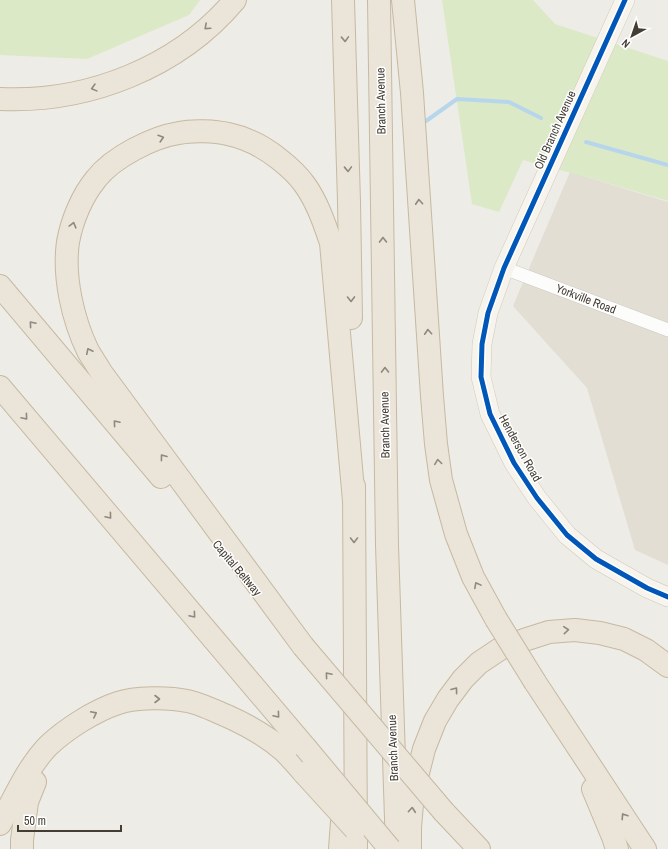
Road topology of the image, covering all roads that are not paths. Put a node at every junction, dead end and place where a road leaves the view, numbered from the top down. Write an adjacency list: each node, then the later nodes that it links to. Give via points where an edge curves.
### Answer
1 (235, 0): 6 (highway, one-way to 6, via 195,38 168,57 138,72 74,93 46,98)
2 (344, 0): 11 (highway, one-way to 11)
3 (379, 0): 12 (highway, Branch Avenue, one-way to 3)
4 (403, 0): 17 (highway, one-way to 4, bridge, via 496,620 473,577 456,534 441,480 432,396 412,93)
5 (625, 0): 7 (street, Old Branch Avenue)
6 (0, 99)
7 (504, 268): 9 (street, Yorkville Road); 13 (street, Henderson Road, via 488,313 482,344 481,377 490,414 514,462 537,498 567,536 596,559)
8 (0, 286): 14 (highway, Capital Beltway, one-way to 8)
9 (668, 330)
10 (0, 387): 26 (highway, one-way to 26, bridge)
11 (354, 501): 14 (highway, one-way to 11, via 101,372 88,351 79,328 71,300 67,267 68,242 74,219 96,178 133,149 180,132 228,134 267,150 288,166 304,184 317,205 331,243); 15 (highway, one-way to 15)
12 (387, 545): 25 (highway); 27 (highway, Branch Avenue)
13 (668, 597)
14 (303, 646): 19 (highway, Capital Beltway, one-way to 14, bridge)
15 (355, 651): 22 (highway); 23 (highway)
16 (668, 666): 28 (highway, one-way to 16, via 413,793 424,749 448,699 479,663 500,649 524,640 549,632 575,630 624,639 646,650)
17 (535, 682): 31 (highway, via 595,793); 32 (highway, one-way to 17)
18 (71, 728): 20 (highway, via 34,762); 21 (highway, via 42,767 26,802); 24 (highway, one-way to 24, bridge, via 118,703 143,699 188,701 216,711 241,722 284,751)
19 (444, 812): 29 (highway, Capital Beltway); 30 (highway)
20 (0, 824)
21 (22, 849)
22 (340, 849)
23 (356, 849)
24 (373, 849)
25 (380, 849)
26 (390, 849)
27 (396, 849)
28 (410, 849)
29 (475, 849)
30 (479, 849)
31 (617, 849)
32 (645, 849)

